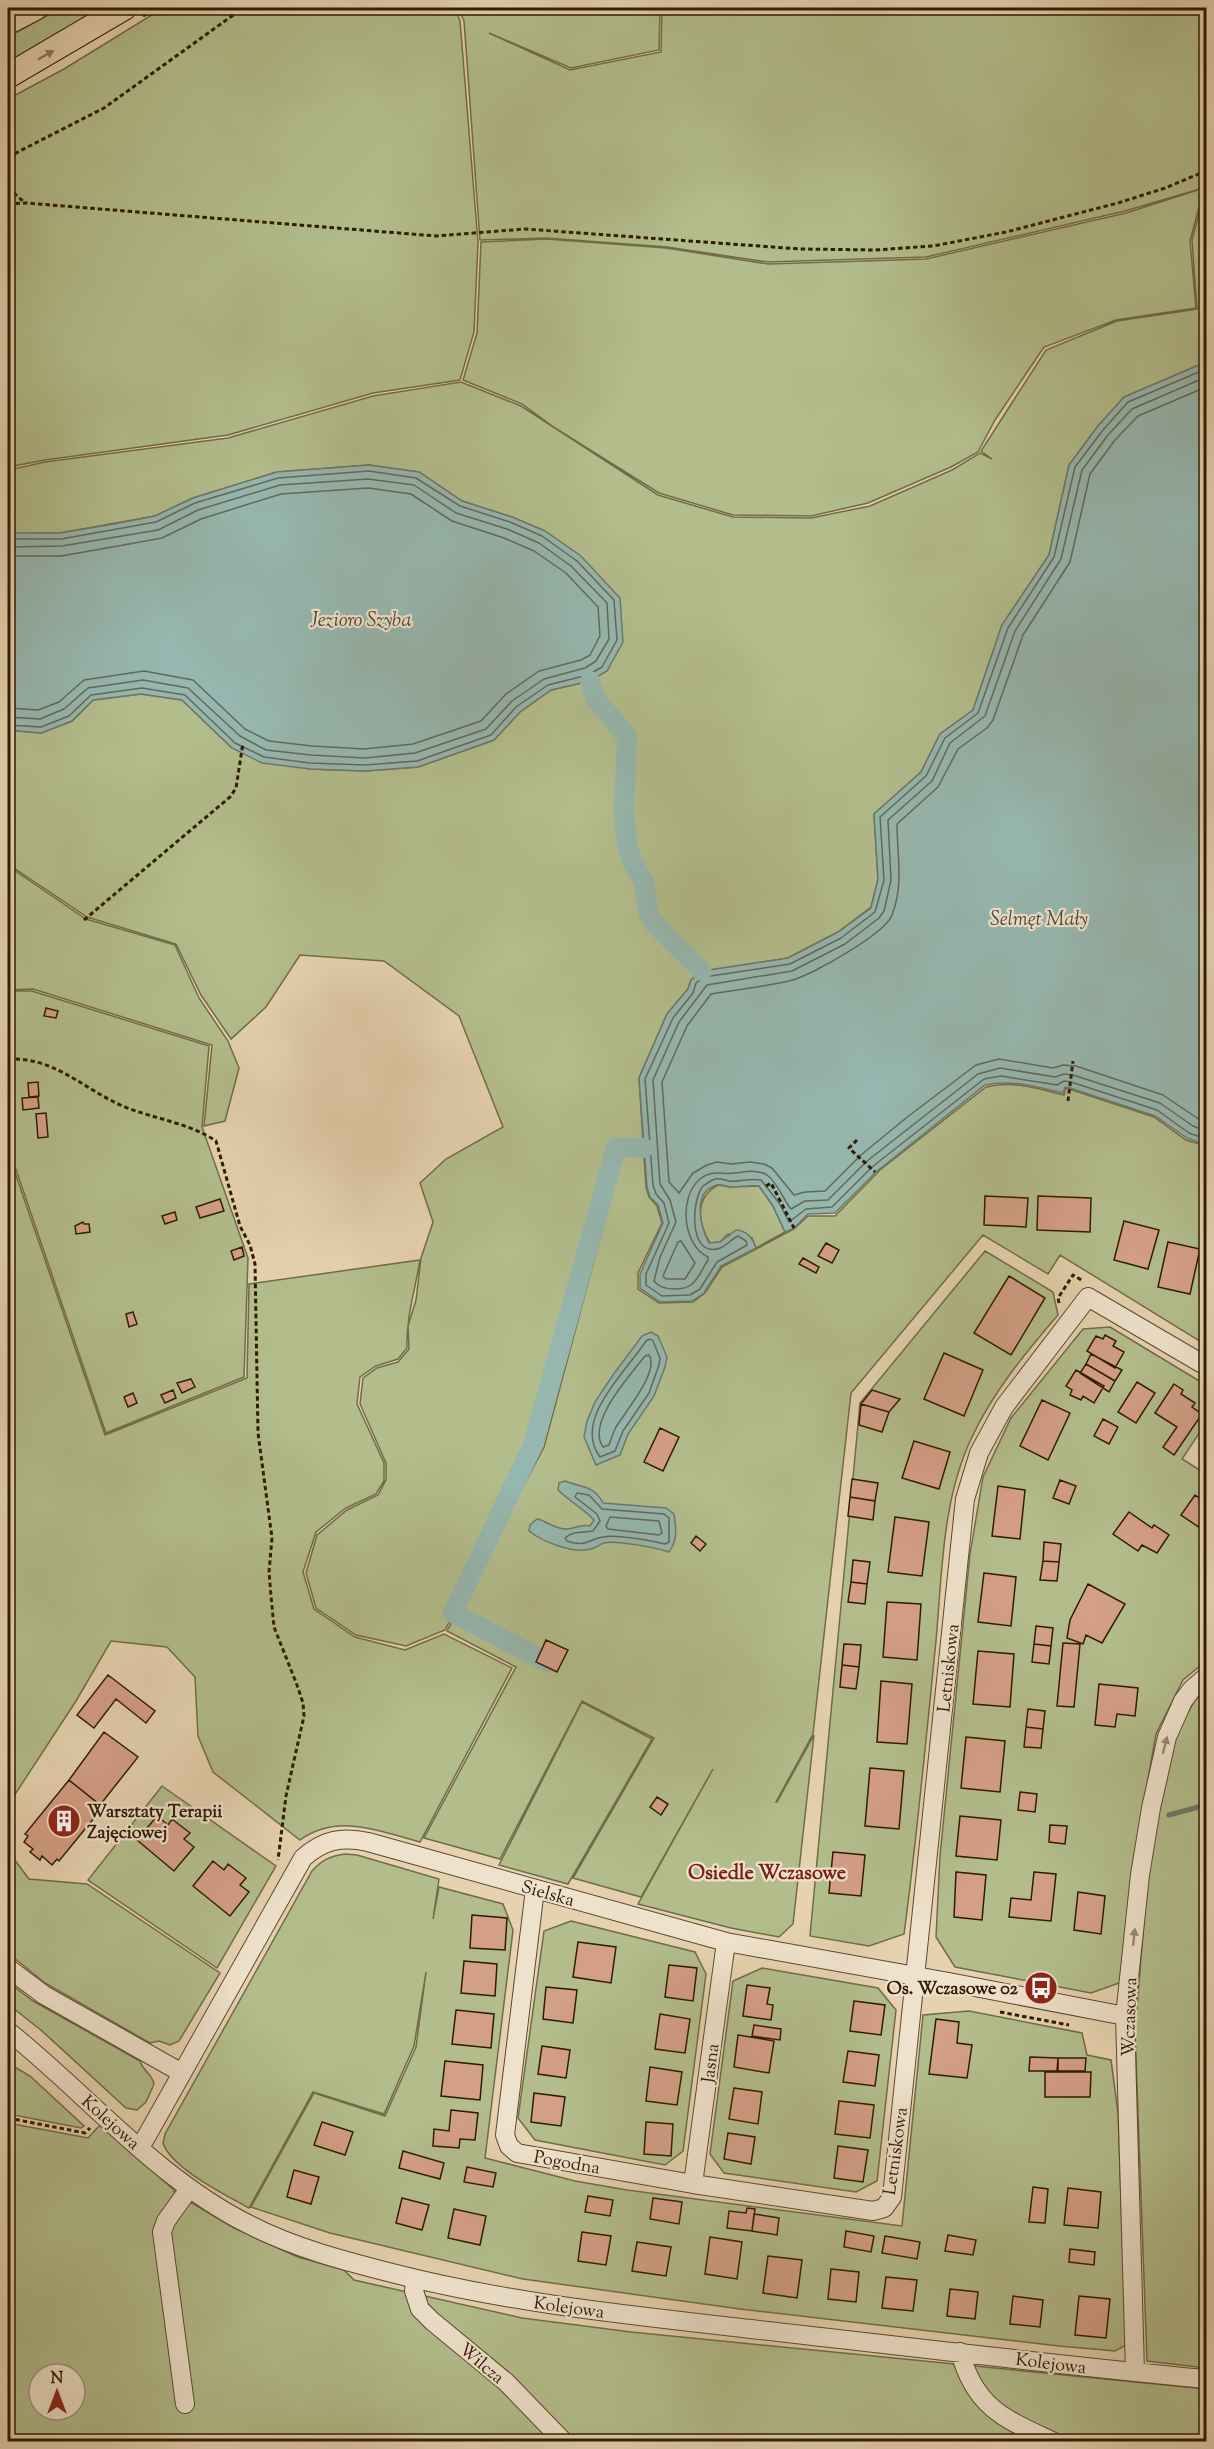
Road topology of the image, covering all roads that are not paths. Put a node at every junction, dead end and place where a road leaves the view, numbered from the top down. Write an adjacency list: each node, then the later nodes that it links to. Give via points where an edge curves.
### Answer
1 (35, 8): 3 (main road)
2 (124, 8): 4 (main road, one-way to 2)
3 (8, 22)
4 (8, 76)
5 (1206, 1366): 10 (street, Letniskowa, via 1088,1297 1005,1407 979,1453 965,1498)
6 (1206, 1677): 11 (street, Wczasowa, one-way to 6, via 1150,1808 1175,1715 1192,1689)
7 (535, 1889): 8 (street, Sielska); 13 (street, Sielska, via 355,1839 327,1841 303,1858); 15 (street, Pogodna, via 505,2135 509,2146 517,2153)
8 (726, 1942): 10 (street, Sielska); 15 (street, Jasna)
9 (8, 1968): 13 (street, via 44,1995)
10 (914, 1976): 11 (street, Sielska); 17 (street, Letniskowa, via 892,2197)
11 (1125, 2016): 20 (street, Wczasowa)
12 (8, 2031): 14 (street, Kolejowa)
13 (182, 2073): 14 (street, Sielska)
14 (139, 2147): 16 (street, Kolejowa)
15 (693, 2184): 17 (street, Pogodna, via 873,2211)
16 (189, 2189): 18 (street, Kolejowa, via 250,2225 292,2243); 22 (street, via 162,2232)
17 (885, 2208)
18 (415, 2279): 19 (street, Kolejowa, via 575,2308); 23 (street, Wilcza, via 420,2309 506,2382)
19 (960, 2352): 20 (street, Kolejowa); 24 (street, via 980,2398 1013,2422)
20 (1136, 2372): 21 (street, Kolejowa)
21 (1206, 2379)
22 (184, 2404)
23 (564, 2442)
24 (1054, 2442)

